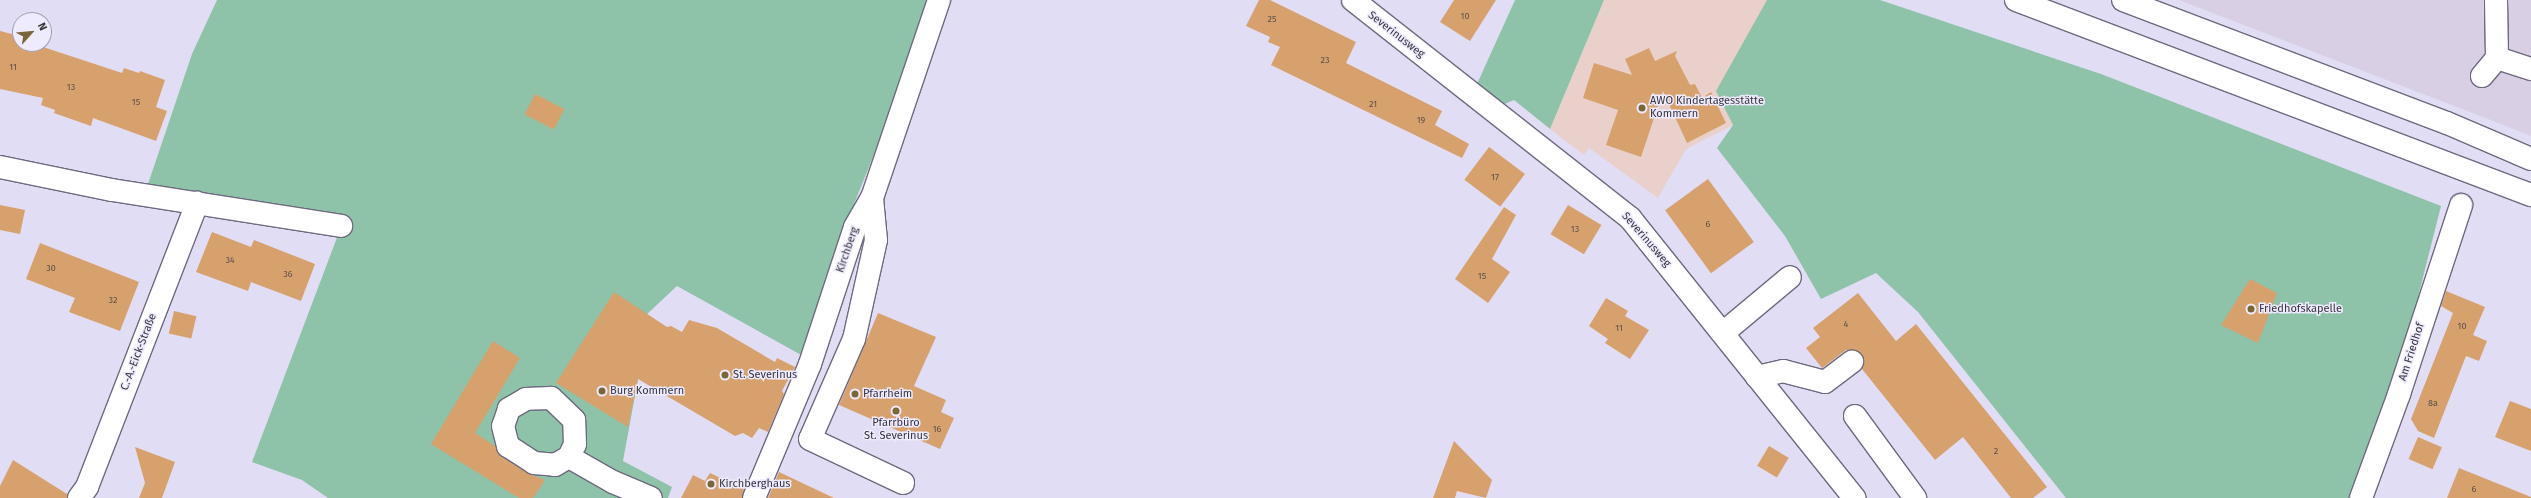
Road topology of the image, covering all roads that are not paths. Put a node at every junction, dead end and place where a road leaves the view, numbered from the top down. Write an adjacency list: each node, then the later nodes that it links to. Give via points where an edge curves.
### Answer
1 (939, 0): 12 (street, Kirchberg)
2 (1353, 0): 17 (street, Severinusweg, via 1630,218)
3 (2016, 0): 11 (street)
4 (2123, 0): 9 (street, via 2447,123)
5 (2496, 0): 6 (street)
6 (2497, 58): 7 (street); 8 (street)
7 (2531, 69)
8 (2482, 76)
9 (2531, 159)
10 (0, 167): 13 (street)
11 (2531, 195)
12 (872, 198): 22 (street, via 876,240 854,338 810,439); 25 (street, Kirchberg, via 855,227 810,364)
13 (196, 203): 15 (street); 23 (street, C.-A.-Eick-Straße, via 87,487)
14 (2460, 205): 28 (street, Am Friedhof)
15 (341, 226)
16 (1790, 277): 17 (street)
17 (1723, 333): 19 (street, Severinusweg)
18 (1852, 362): 19 (street, via 1825,382 1783,372)
19 (1757, 376): 26 (street, Severinusweg)
20 (1855, 416): 27 (street)
21 (569, 457): 24 (street, via 613,482)
22 (903, 483)
23 (79, 498)
24 (651, 498)
25 (754, 498)
26 (1854, 498)
27 (1915, 498)
28 (2361, 498)

